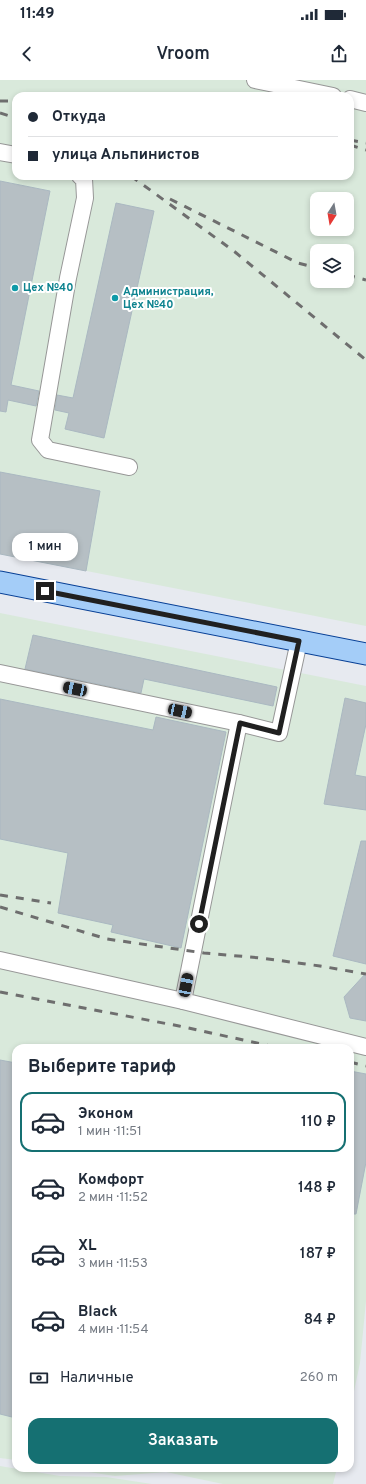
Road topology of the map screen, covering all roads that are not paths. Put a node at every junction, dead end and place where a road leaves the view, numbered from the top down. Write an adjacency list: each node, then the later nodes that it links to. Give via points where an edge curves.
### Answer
1 (255, 80): 2 (lane)
2 (314, 92)
3 (354, 100): 4 (lane)
4 (366, 103)
5 (0, 152): 6 (lane)
6 (12, 154)
7 (84, 180): 8 (lane, via 85,198 68,278 40,440 48,450)
8 (129, 467)
9 (0, 582): 10 (main road)
10 (299, 641): 11 (main road); 13 (lane, via 279,733)
11 (366, 654)
12 (0, 673): 13 (lane)
13 (240, 723): 15 (lane)
14 (0, 960): 15 (lane)
15 (183, 1001): 16 (lane)
16 (366, 1047)

